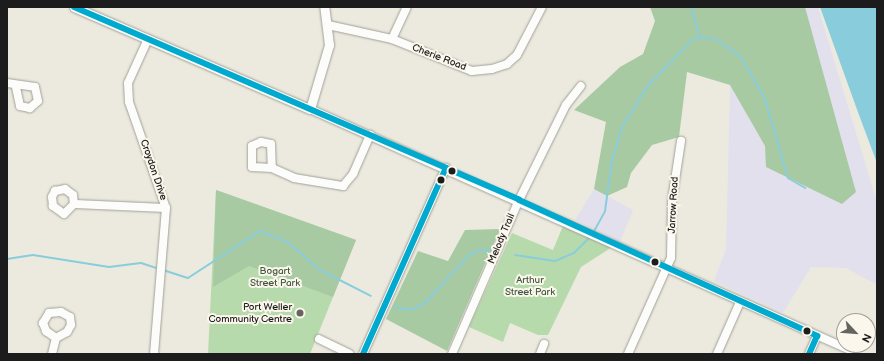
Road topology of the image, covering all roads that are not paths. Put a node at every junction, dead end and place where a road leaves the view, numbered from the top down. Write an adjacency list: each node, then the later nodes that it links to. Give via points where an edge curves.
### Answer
1 (74, 7): 5 (street)
2 (324, 7): 6 (street)
3 (407, 7): 8 (street)
4 (542, 7): 8 (street, Cherie Road, via 517,55 492,69 472,71)
5 (85, 9): 7 (street)
6 (328, 25): 8 (street, Cherie Road); 12 (street, via 326,59)
7 (148, 39): 12 (street); 19 (street, Croydon Drive, via 128,83 129,102)
8 (392, 39)
9 (7, 83): 11 (street)
10 (581, 86): 17 (street, Melody Trail, via 566,104)
11 (16, 87)
12 (310, 109): 13 (street)
13 (370, 135): 15 (street, via 353,174 343,186 294,178); 16 (street)
14 (681, 141): 20 (street, Jarrow Road, via 672,200 671,258)
15 (272, 168)
16 (446, 168): 17 (street); 30 (street)
17 (519, 200): 20 (street); 31 (street, Melody Trail)
18 (74, 204): 19 (street)
19 (166, 208): 28 (street, Croydon Drive)
20 (666, 268): 21 (street); 33 (street, Jarrow Road)
21 (740, 302): 22 (street); 34 (street)
22 (817, 336): 26 (street); 35 (street)
23 (56, 338): 27 (street)
24 (319, 339): 29 (street)
25 (544, 344): 32 (street)
26 (836, 344)
27 (52, 354)
28 (154, 354)
29 (350, 354)
30 (363, 354)
31 (452, 354)
32 (540, 354)
33 (628, 354)
34 (717, 354)
35 (809, 354)

